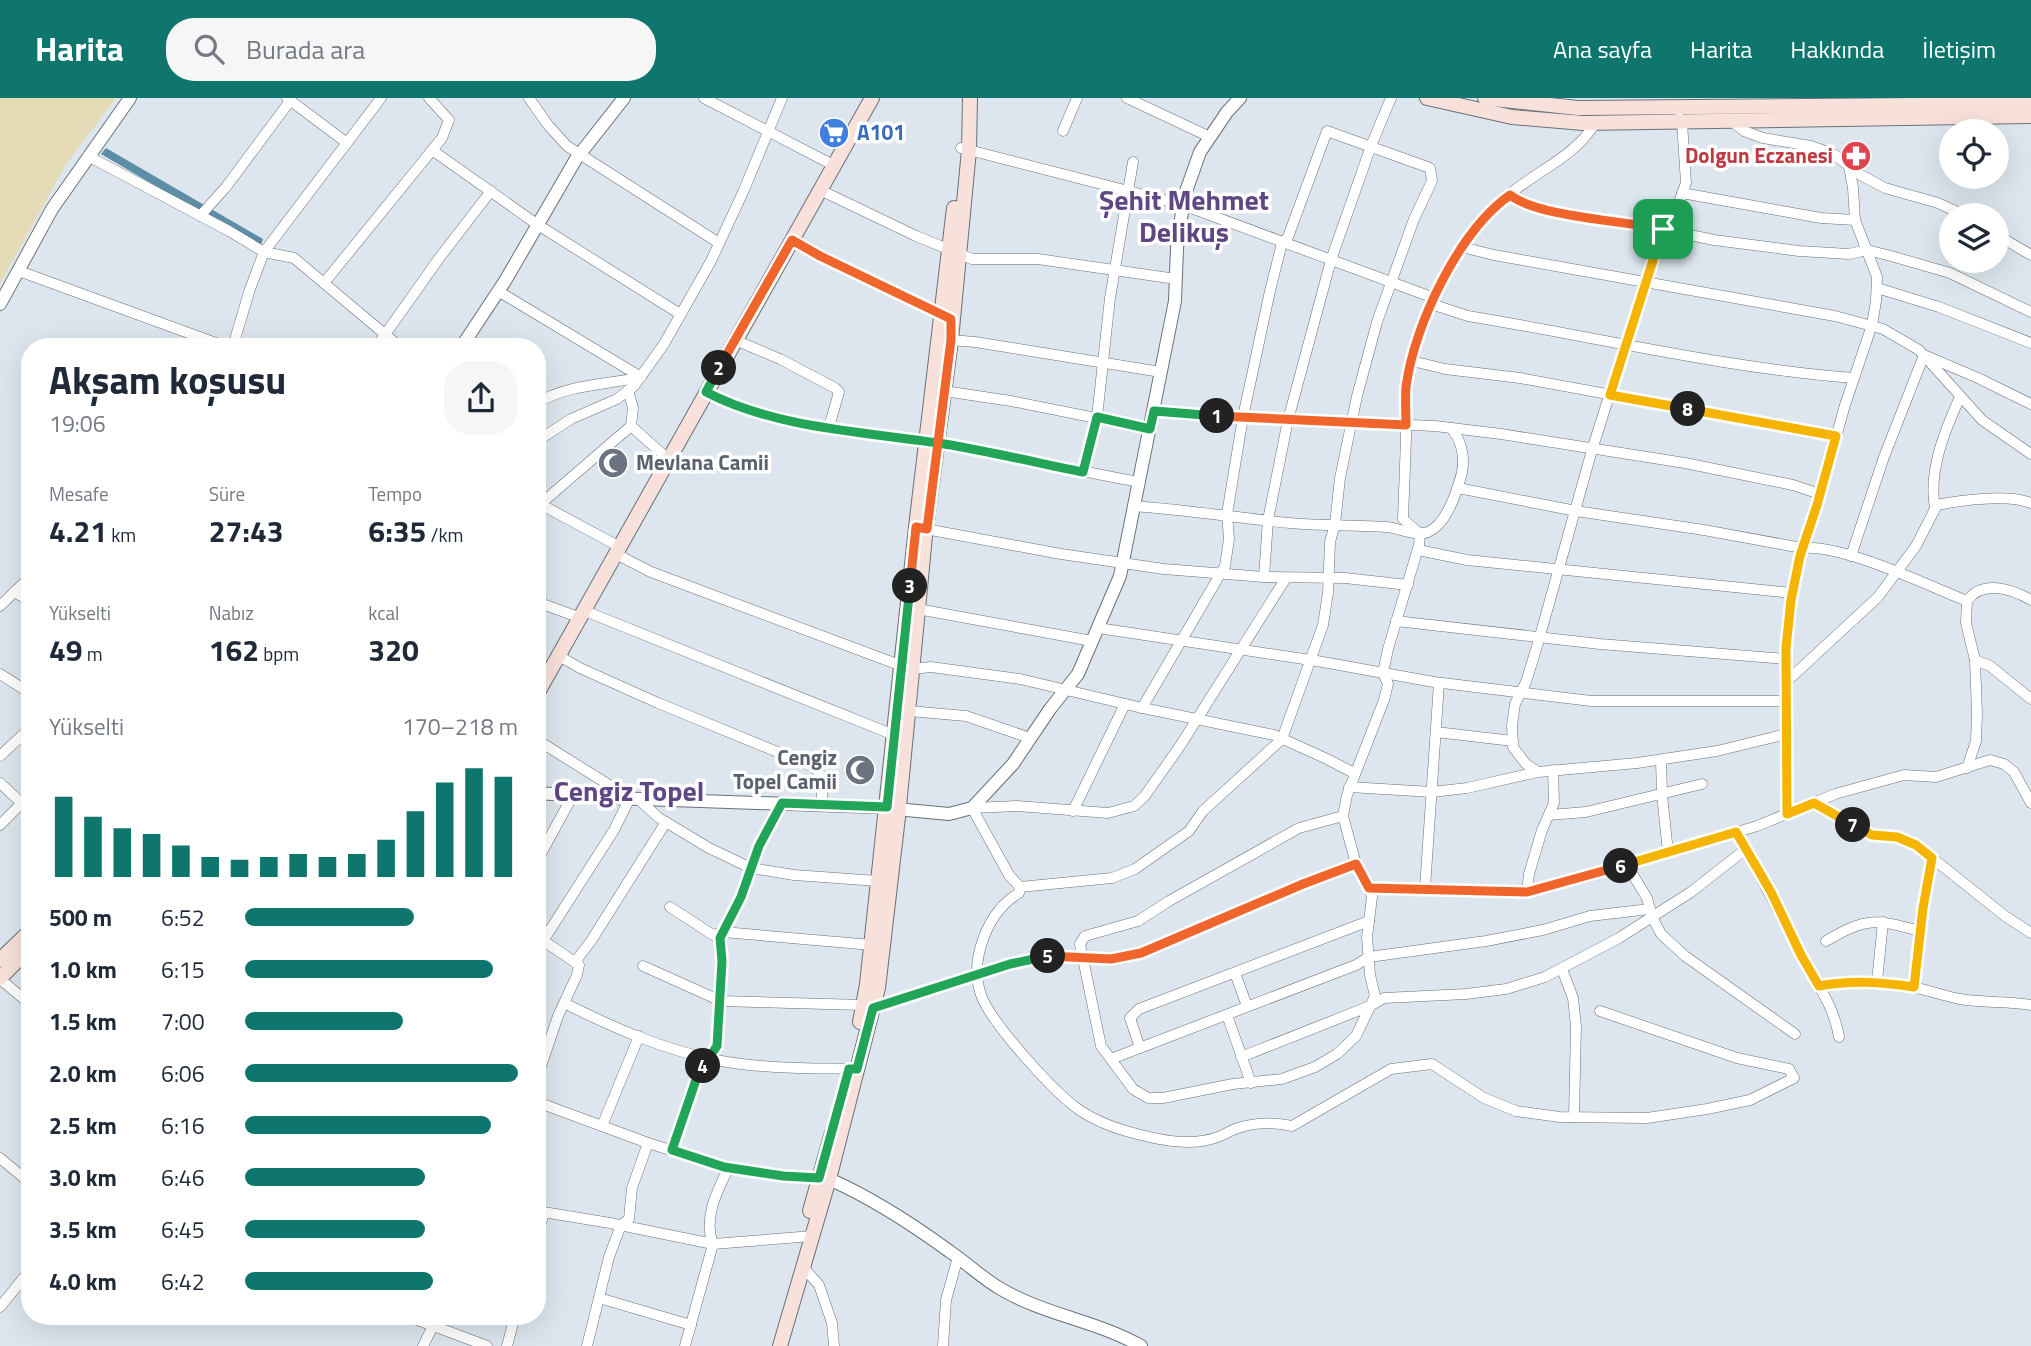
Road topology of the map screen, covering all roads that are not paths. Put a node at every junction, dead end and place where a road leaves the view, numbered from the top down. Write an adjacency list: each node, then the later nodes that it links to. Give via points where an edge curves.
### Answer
1 (130, 98): 33 (street)
2 (381, 98): 28 (street)
3 (429, 98): 31 (street, via 449,120)
4 (529, 98): 32 (street, via 567,146)
5 (624, 98): 32 (street)
6 (704, 98): 26 (street)
7 (782, 98): 26 (street)
8 (872, 98): 35 (main road)
9 (961, 98): 30 (main road)
10 (970, 98): 30 (main road)
11 (1077, 98): 25 (street)
12 (1127, 98): 27 (street)
13 (1240, 98): 27 (street)
14 (1391, 98): 29 (street)
15 (1427, 98): 23 (main road, via 1512,117)
16 (1485, 98): 20 (main road, via 1560,107)
17 (1656, 98): 20 (street)
18 (288, 99): 28 (street); 44 (street)
19 (2031, 104): 20 (main road)
20 (1668, 107): 24 (street)
21 (2031, 116): 22 (main road)
22 (1731, 121): 24 (main road); 36 (street, via 1763,138 1835,155)
23 (1596, 122): 24 (main road); 41 (street, via 1587,139 1569,155)
24 (1682, 122): 40 (street, via 1686,183)
25 (1063, 131)
26 (767, 132): 35 (street); 50 (street)
27 (1210, 137): 43 (street, via 1200,152)
28 (347, 144): 55 (street)
29 (1371, 146): 51 (street, via 1327,131); 57 (street); 61 (street, via 1430,168 1432,181)
30 (965, 149): 39 (street); 54 (main road)
31 (432, 150): 38 (street); 63 (street)
32 (580, 153): 46 (street); 50 (street)
33 (88, 156): 44 (street); 59 (street, via 52,209)
34 (1133, 162): 39 (street)
35 (833, 165): 37 (main road)
36 (1849, 166): 42 (street, via 1885,188); 45 (street)
37 (820, 190): 48 (main road); 54 (street)
38 (491, 191): 46 (street); 72 (street)
39 (1129, 192): 43 (street); 58 (street)
40 (1682, 193): 45 (street); 47 (street)
41 (1510, 195): 47 (street, via 1550,211); 52 (street)
42 (1939, 203)
43 (1183, 205): 51 (street); 60 (street)
44 (201, 216): 55 (street)
45 (1855, 220): 53 (street)
46 (538, 225): 65 (street); 69 (street)
47 (1663, 229): 53 (street, via 1798,251 1849,254); 62 (street)
48 (792, 240): 70 (street); 77 (main road)
49 (2009, 241): 56 (street)
50 (719, 243): 69 (street)
51 (1282, 243): 57 (street); 96 (street)
52 (1462, 247): 62 (street); 66 (street)
53 (1867, 250): 64 (street); 68 (street, via 1950,273)
54 (954, 251): 58 (street, via 972,259 1038,260); 70 (main road)
55 (264, 252): 63 (street, via 294,258); 74 (street)
56 (2031, 255)
57 (1331, 260): 61 (street); 97 (street)
58 (1115, 270): 60 (street); 83 (street)
59 (19, 271): 67 (street); 73 (street)
60 (1176, 279): 84 (street)
61 (1392, 282): 66 (street); 98 (street, via 1377,322)
62 (1645, 282): 71 (street); 79 (street)
63 (324, 283): 72 (street)
64 (1877, 288): 71 (street); 80 (street)
65 (498, 291): 76 (street); 85 (street)
66 (1432, 301): 79 (street, via 1468,316); 82 (street)
67 (0, 304)
68 (2031, 312)
69 (680, 314): 85 (street)
70 (947, 317): 78 (main road); 106 (main road)
71 (1872, 325): 81 (street); 86 (street)
72 (385, 336): 75 (street)
73 (202, 338)
74 (235, 338)
75 (388, 338)
76 (467, 338)
77 (735, 340): 89 (main road); 101 (street, via 835,388 839,392)
78 (951, 340): 83 (street); 88 (main road)
79 (1627, 343): 86 (street); 90 (street)
80 (2031, 343)
81 (1924, 355): 91 (street); 93 (street); 128 (street)
82 (1412, 361): 90 (street); 99 (street, via 1406,387)
83 (1104, 362): 84 (street); 95 (street)
84 (1161, 372): 94 (street)
85 (641, 377): 87 (street); 92 (street)
86 (1854, 378): 105 (street)
87 (628, 390): 100 (street); 104 (street)
88 (944, 391): 95 (street); 106 (main road)
89 (706, 392): 101 (street, via 731,405); 109 (main road)
90 (1610, 395): 105 (street); 107 (street)
91 (1960, 397): 108 (street, via 1982,420); 117 (street, via 1946,429 1933,481)
92 (546, 398)
93 (2031, 404)
94 (1154, 411): 96 (street); 103 (street)
95 (1097, 417): 103 (street); 110 (street)
96 (1243, 418): 97 (street); 120 (street)
97 (1288, 420): 98 (street); 121 (street)
98 (1352, 423): 99 (street); 122 (street)
99 (1406, 425): 102 (street); 124 (street, via 1402,519)
100 (631, 426): 109 (street); 114 (street)
101 (829, 427): 106 (street)
102 (1451, 428): 107 (street); 112 (street, via 1464,454)
103 (1150, 429): 111 (street)
104 (546, 435)
105 (1836, 436): 113 (street)
106 (931, 443): 110 (street); 123 (main road)
107 (1592, 450): 113 (street, via 1685,463); 119 (street)
108 (2031, 454)
109 (668, 459): 126 (main road)
110 (1083, 472): 111 (street)
111 (1140, 482): 116 (street)
112 (1458, 488): 119 (street); 124 (street, via 1444,517 1432,531)
113 (1820, 494): 125 (street)
114 (546, 500)
115 (2031, 503): 117 (street, via 1956,501)
116 (1135, 506): 120 (street); 129 (street)
117 (1935, 508): 132 (street)
118 (546, 510): 126 (street)
119 (1576, 511): 125 (street); 130 (street)
120 (1227, 514): 121 (street); 131 (street, via 1229,539)
121 (1268, 520): 122 (street); 133 (street)
122 (1335, 524): 124 (street, via 1391,527); 135 (street)
123 (921, 528): 129 (street); 145 (main road)
124 (1420, 534): 127 (street)
125 (1802, 548): 128 (street); 139 (street)
126 (618, 550): 146 (main road); 157 (street, via 652,572)
127 (1418, 550): 130 (street); 137 (street)
128 (1851, 556): 132 (street)
129 (1122, 564): 131 (street); 148 (street)
130 (1559, 569): 139 (street); 149 (street)
131 (1220, 573): 133 (street); 151 (street)
132 (1897, 573): 142 (street); 162 (street, via 1878,597)
133 (1264, 577): 134 (street)
134 (1286, 578): 135 (street); 152 (street)
135 (1328, 578): 137 (street); 155 (street, via 1322,625)
136 (21, 585): 138 (street)
137 (1408, 585): 147 (street)
138 (14, 592): 140 (street); 144 (street)
139 (1792, 593): 154 (street)
140 (21, 596)
141 (2031, 600): 142 (street, via 1998,588 1979,589)
142 (1967, 601): 156 (street, via 1966,623)
143 (546, 604): 146 (street)
144 (0, 606)
145 (914, 609): 150 (street); 157 (main road)
146 (583, 614): 153 (main road); 175 (street)
147 (1396, 621): 149 (street); 158 (street)
148 (1098, 628): 150 (street); 151 (street)
149 (1540, 637): 154 (street); 165 (street)
150 (1092, 641): 164 (street)
151 (1183, 642): 152 (street); 169 (street)
152 (1241, 651): 155 (street); 171 (street)
153 (559, 656): 160 (main road); 198 (street, via 814,767 822,777)
154 (1786, 659): 162 (street)
155 (1309, 660): 158 (street); 177 (street)
156 (1975, 660): 166 (street, via 1990,666); 182 (street, via 1976,741)
157 (907, 667): 164 (street, via 1020,679); 170 (main road); 175 (main road)
158 (1383, 673): 161 (street); 185 (street, via 1388,684 1384,700)
159 (0, 674): 163 (street)
160 (546, 678)
161 (1439, 683): 165 (street); 172 (street)
162 (1785, 683): 167 (street)
163 (21, 687)
164 (1066, 690): 168 (street); 176 (street)
165 (1522, 691): 167 (street, via 1591,701); 178 (street, via 1515,704)
166 (2031, 699)
167 (1786, 701): 173 (street)
168 (1125, 704): 169 (street); 202 (street)
169 (1142, 708): 171 (street)
170 (909, 711): 175 (main road); 176 (street, via 966,716)
171 (1197, 719): 177 (street); 202 (street, via 1134,806 1108,813)
172 (1436, 732): 178 (street); 189 (street)
173 (1787, 734): 181 (street); 203 (street)
174 (21, 736): 180 (street)
175 (900, 738): 199 (main road)
176 (1030, 738): 200 (street)
177 (1282, 739): 185 (street); 217 (street, via 1203,811 1189,831 1135,869 1112,877)
178 (1513, 741): 184 (street, via 1526,764)
179 (546, 745): 193 (street)
180 (0, 756)
181 (1661, 760): 183 (street); 192 (street)
182 (1967, 768): 196 (street, via 1936,777 1905,775); 197 (street, via 1990,760 2004,764 2014,772)
183 (1553, 771): 184 (street); 204 (street, via 1554,803)
184 (1538, 772): 189 (street)
185 (1354, 773): 188 (street)
186 (0, 783): 194 (street)
187 (1702, 784): 192 (street)
188 (1349, 788): 189 (street); 205 (street)
189 (1432, 792): 219 (street)
190 (546, 794): 191 (street)
191 (573, 795): 193 (street); 209 (street)
192 (1662, 795): 204 (street); 211 (street)
193 (634, 798): 195 (street); 206 (street); 225 (street)
194 (21, 802)
195 (782, 803): 198 (street); 215 (street)
196 (1814, 803): 203 (street); 212 (street, via 1872,835 1897,837 1916,845)
197 (2031, 803)
198 (822, 804): 199 (street)
199 (893, 808): 200 (street, via 948,814); 216 (main road); 249 (main road, via 878,988)
200 (972, 808): 202 (street); 217 (street)
201 (21, 810): 207 (street)
202 (1073, 811)
203 (1787, 814): 208 (street)
204 (1549, 815): 220 (street)
205 (1343, 816): 213 (street); 235 (street, via 1300,828 1138,921 1085,936 1080,944)
206 (666, 822): 215 (street); 237 (street)
207 (0, 825)
208 (1736, 832): 210 (street); 211 (street)
209 (546, 844)
210 (1746, 849): 222 (street, via 1691,892); 244 (street)
211 (1668, 852): 214 (street)
212 (1932, 858): 226 (street); 228 (street)
213 (1356, 864): 218 (street); 235 (street, via 1141,953)
214 (1626, 865): 220 (street); 222 (street)
215 (751, 868): 216 (street); 227 (street)
216 (878, 881): 232 (main road)
217 (1020, 887): 241 (street, via 988,928)
218 (1369, 888): 219 (street); 223 (street)
219 (1425, 888): 220 (street)
220 (1527, 892)
221 (670, 906): 227 (street, via 713,935)
222 (1651, 913): 234 (street, via 1590,916 1486,941); 239 (street); 255 (street, via 1661,934 1685,956)
223 (1369, 921): 234 (street); 240 (street)
224 (1883, 922): 226 (street); 230 (street, via 1864,922); 243 (street)
225 (546, 930)
226 (1920, 931): 245 (street)
227 (723, 932): 232 (street); 247 (street)
228 (2031, 933)
229 (21, 940): 236 (main road)
230 (1826, 941)
231 (546, 943): 237 (street)
232 (872, 945): 249 (main road)
233 (21, 957): 242 (main road)
234 (1369, 957): 250 (street); 251 (street, via 1375,996)
235 (1083, 959): 241 (street, via 1045,956); 263 (street, via 1101,1046)
236 (0, 960)
237 (575, 962): 248 (street, via 577,975)
238 (643, 966): 247 (street)
239 (1562, 969): 251 (street, via 1506,989 1384,998); 267 (street, via 1573,998 1576,1026)
240 (1236, 973): 250 (street); 259 (street, via 1139,1009 1130,1018)
241 (976, 975): 249 (street); 267 (street, via 982,998 1000,1026 1077,1108 1104,1124 1166,1141 1216,1138 1256,1123 1292,1126 1391,1069 1432,1064 1484,1098 1516,1111)
242 (0, 978): 246 (street)
243 (1877, 981): 244 (street); 245 (street)
244 (1819, 986): 257 (street, via 1837,1021)
245 (1914, 987): 252 (street, via 1961,999)
246 (21, 996)
247 (721, 1001): 249 (street); 262 (street, via 717,1046)
248 (564, 1003): 256 (street); 258 (street)
249 (868, 1006): 264 (main road)
250 (1247, 1006): 254 (street)
251 (1370, 1006): 261 (street); 265 (street, via 1356,1036 1337,1054 1282,1079)
252 (2031, 1006)
253 (1600, 1011): 267 (street, via 1737,1058 1789,1069 1794,1078 1750,1100 1707,1109 1647,1118)
254 (1227, 1015): 259 (street); 261 (street)
255 (1795, 1034)
256 (639, 1036): 262 (street); 268 (street)
257 (1839, 1037)
258 (548, 1047): 260 (street)
259 (1140, 1048): 263 (street)
260 (546, 1053)
261 (1241, 1057): 265 (street)
262 (708, 1058): 264 (street, via 765,1066); 270 (street)
263 (1111, 1059): 265 (street, via 1133,1089 1147,1098)
264 (853, 1069): 274 (main road)
265 (1251, 1083)
266 (546, 1105): 268 (street)
267 (1574, 1118)
268 (602, 1126): 269 (street)
269 (648, 1143): 270 (street); 276 (street, via 632,1188 629,1219)
270 (672, 1150): 272 (street)
271 (0, 1158): 273 (street)
272 (729, 1167): 274 (street); 278 (street, via 710,1216)
273 (21, 1176)
274 (824, 1179): 277 (main road); 279 (street, via 866,1197)
275 (546, 1213): 276 (street)
276 (621, 1225): 278 (street); 282 (street)
277 (808, 1236): 278 (street); 280 (main road); 294 (main road)
278 (713, 1244): 286 (street)
279 (958, 1257): 288 (street); 298 (street, via 1000,1289 1030,1304)
280 (803, 1267): 295 (main road); 296 (street, via 819,1285 832,1323)
281 (21, 1281): 283 (street)
282 (598, 1298): 286 (street); 292 (street)
283 (0, 1307)
284 (428, 1325): 287 (street)
285 (513, 1325): 291 (street)
286 (691, 1325): 293 (street)
287 (433, 1327): 289 (street); 290 (street)
288 (940, 1345)
289 (423, 1346)
290 (487, 1346)
291 (507, 1346)
292 (587, 1346)
293 (685, 1346)
294 (771, 1346)
295 (780, 1346)
296 (834, 1346): 297 (street)
297 (842, 1346)
298 (1140, 1346)

